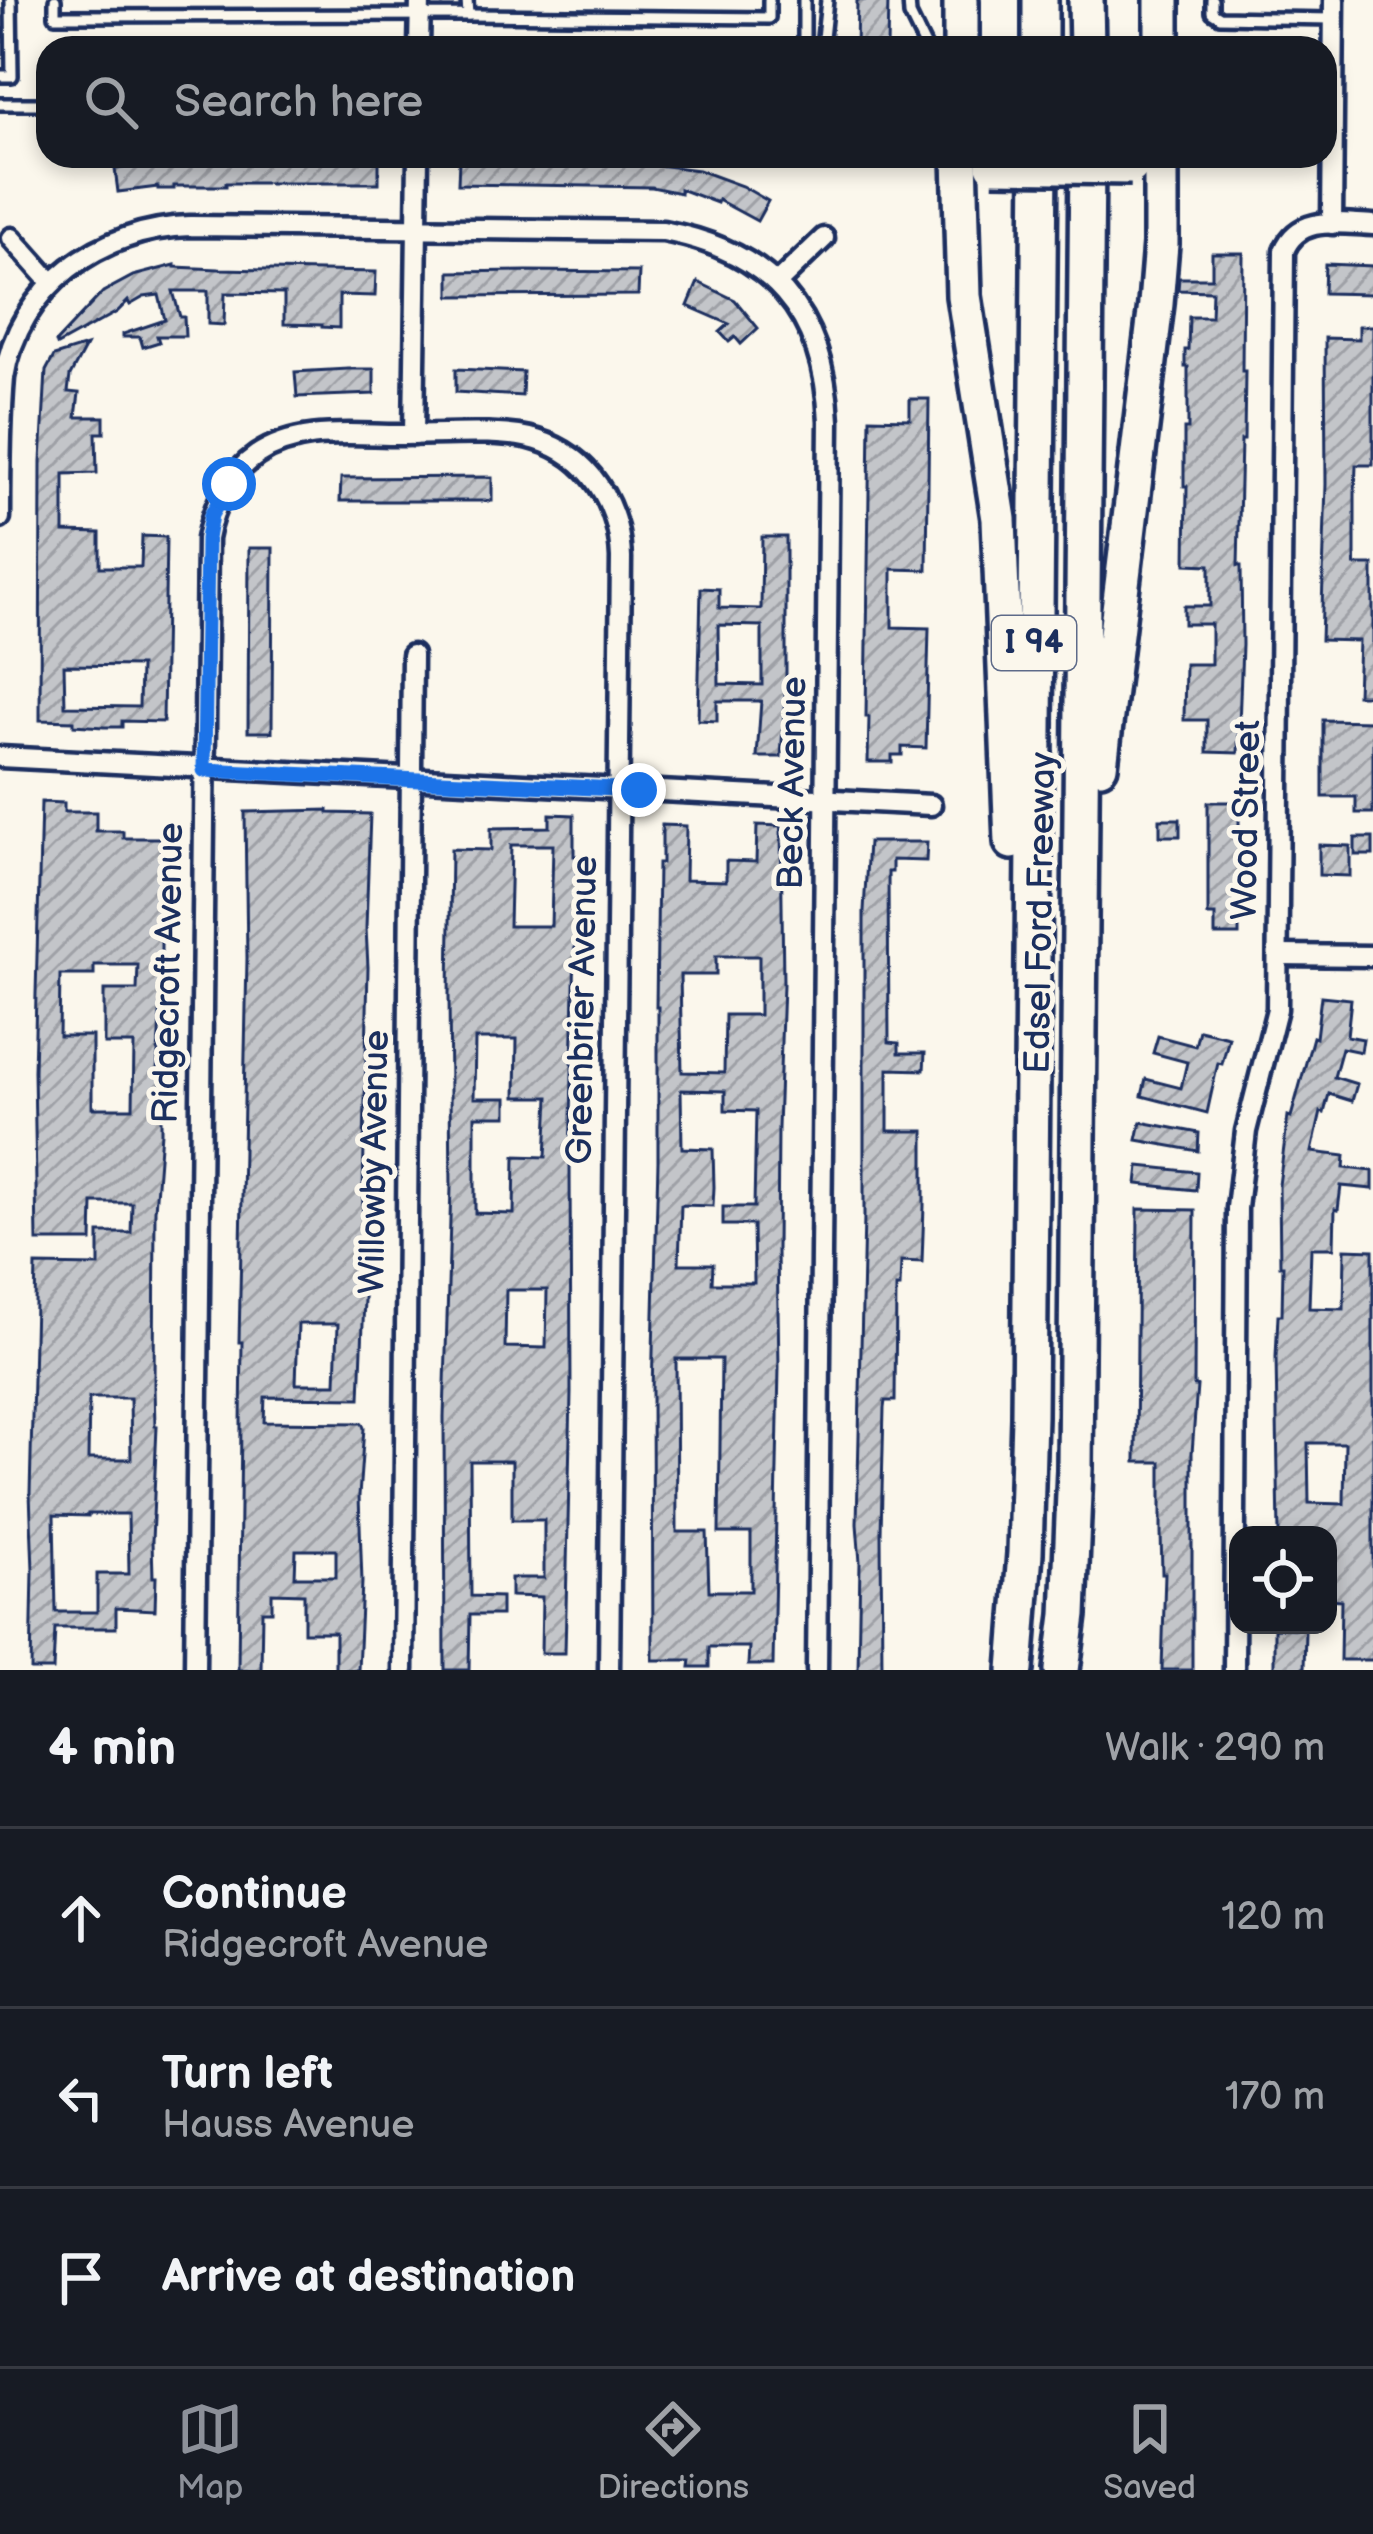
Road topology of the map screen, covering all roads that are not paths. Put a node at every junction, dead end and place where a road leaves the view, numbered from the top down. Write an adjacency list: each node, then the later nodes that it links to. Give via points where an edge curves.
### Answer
1 (10, 0): 25 (lane)
2 (56, 0): 17 (lane, via 55,16)
3 (372, 0): 17 (lane)
4 (467, 0): 16 (lane)
5 (769, 0): 16 (lane, via 769,19)
6 (804, 0): 18 (lane)
7 (826, 0): 19 (lane)
8 (909, 0): 20 (lane)
9 (961, 0): 21 (highway)
10 (1040, 0): 22 (highway)
11 (1087, 0): 23 (highway)
12 (1162, 0): 24 (highway)
13 (1212, 0): 15 (lane, via 1220,17)
14 (419, 8): 16 (lane); 17 (lane)
15 (1334, 9)
16 (468, 15)
17 (373, 16)
18 (804, 36)
19 (823, 36)
20 (920, 36)
21 (961, 36)
22 (1040, 36)
23 (1087, 36)
24 (1162, 36)
25 (6, 76): 26 (lane)
26 (6, 104)
27 (418, 168): 35 (street)
28 (960, 168): 52 (highway, via 964,296 999,519)
29 (1040, 168): 52 (highway, Edsel Ford Freeway / I 94)
30 (1087, 168): 51 (highway, Edsel Ford Freeway / I 94)
31 (1149, 168): 51 (highway, via 1160,244 1156,304)
32 (1333, 168): 33 (street)
33 (1332, 224): 34 (street); 49 (street, Wood Street, via 1297,231 1283,258)
34 (1373, 225)
35 (417, 228): 38 (street, Beck Avenue, via 168,226 110,242); 39 (street, Beck Avenue, via 663,231 727,249); 40 (street)
36 (11, 238): 38 (street)
37 (824, 238): 39 (street)
38 (52, 283): 41 (street, Beck Avenue, via 23,322 4,377)
39 (777, 283): 47 (street, Beck Avenue, via 814,341 828,391)
40 (414, 435): 44 (street, Ridgecroft Avenue, via 302,436 257,455 229,484 207,539); 46 (street, Greenbrier Avenue, via 538,440 584,466 605,494 620,541)
41 (0, 518)
42 (412, 655): 45 (street, Willowby Avenue)
43 (0, 758): 44 (street)
44 (204, 770): 45 (street); 53 (street, Ridgecroft Avenue)
45 (411, 780): 46 (street); 54 (street, Willowby Avenue)
46 (618, 790): 47 (street); 55 (street, Greenbrier Avenue)
47 (826, 799): 48 (street); 56 (street, Beck Avenue)
48 (931, 805)
49 (1279, 955): 50 (street); 59 (street, Wood Street, via 1277,1010 1246,1131 1238,1208)
50 (1373, 956)
51 (1079, 994): 58 (highway, Edsel Ford Freeway / I 94, via 1076,1469)
52 (1031, 1131): 57 (highway, Edsel Ford Freeway / I 94, via 1026,1533)
53 (195, 1670)
54 (403, 1670)
55 (609, 1670)
56 (817, 1670)
57 (1016, 1670)
58 (1062, 1670)
59 (1234, 1670)

